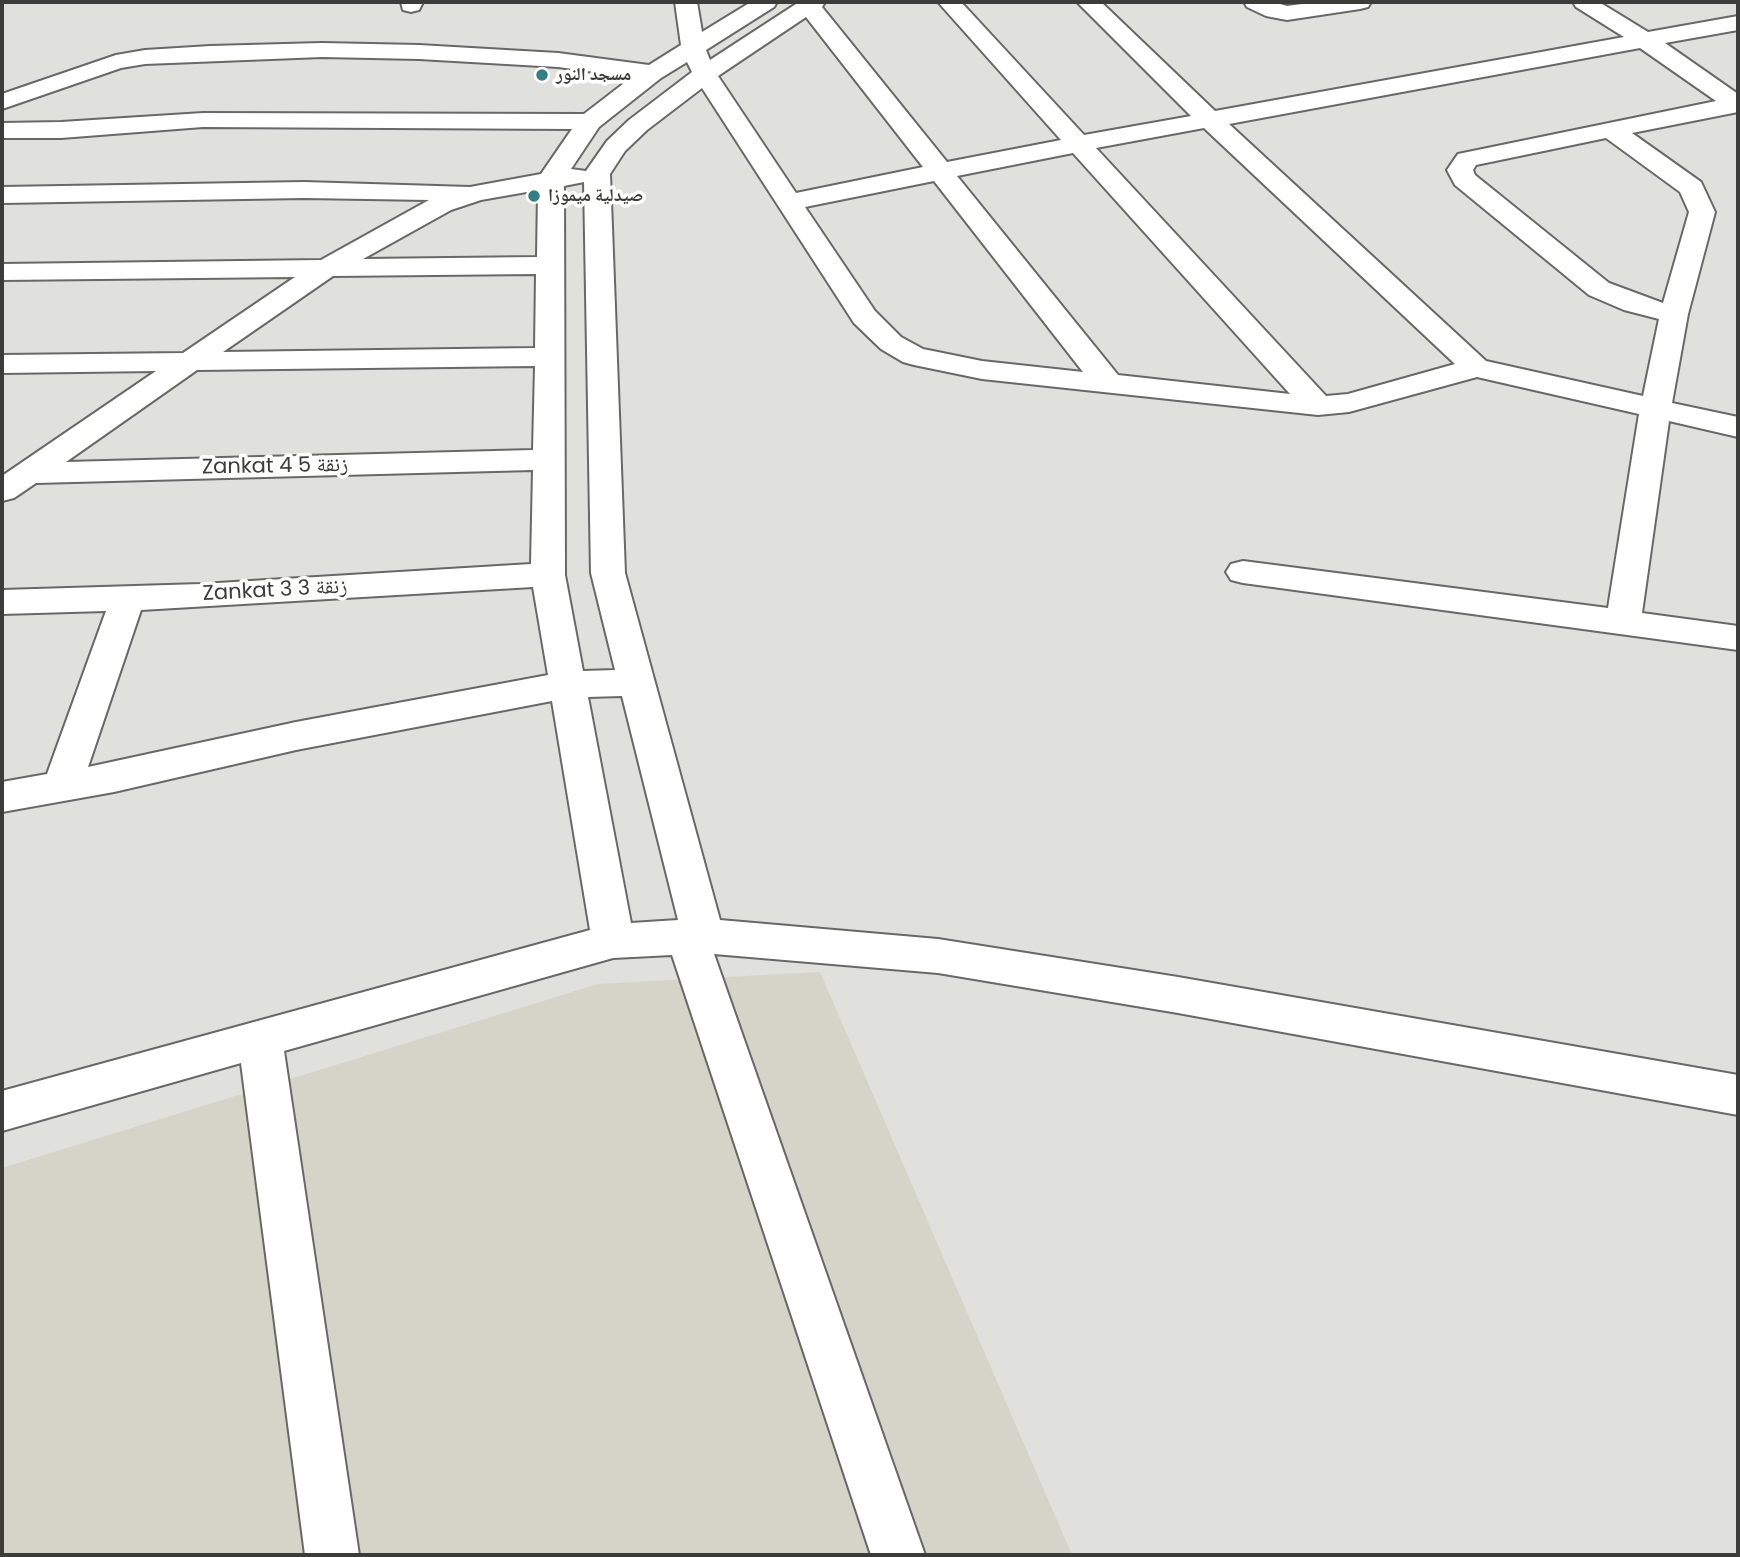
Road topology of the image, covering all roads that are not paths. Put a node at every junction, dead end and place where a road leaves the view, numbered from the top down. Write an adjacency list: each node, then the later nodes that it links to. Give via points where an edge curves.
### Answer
1 (686, 2): 11 (street)
2 (766, 2): 11 (street)
3 (949, 2): 20 (street)
4 (1088, 2): 16 (street)
5 (1255, 2): 6 (street, via 1287,13)
6 (1360, 2)
7 (1584, 2): 10 (street)
8 (810, 3): 13 (street); 21 (street)
9 (1738, 23): 10 (street)
10 (1646, 41): 15 (street); 16 (street)
11 (693, 48): 12 (street); 13 (street)
12 (653, 73): 14 (street, via 419,52 210,53 116,62); 17 (street)
13 (705, 74): 22 (street, via 638,125); 26 (street)
14 (2, 102)
15 (1738, 105): 19 (street)
16 (1211, 121): 20 (street); 34 (street)
17 (590, 122): 18 (street, via 203,120); 23 (street)
18 (2, 130)
19 (1610, 130): 30 (street, via 1679,176 1699,201 1700,222); 30 (street, via 1467,159 1460,170 1464,179 1599,289)
20 (1077, 144): 21 (street); 36 (street)
21 (943, 171): 26 (street); 35 (street)
22 (597, 174): 23 (street); 48 (street, via 608,573)
23 (551, 179): 24 (street); 27 (street)
24 (477, 193): 25 (street, via 304,190); 28 (street, via 442,204)
25 (2, 195)
26 (789, 202): 35 (street, via 864,317 891,343 914,356 944,364)
27 (550, 265): 28 (street); 31 (street)
28 (326, 268): 29 (street); 32 (street)
29 (2, 272)
30 (1674, 314): 37 (street)
31 (550, 357): 32 (street); 39 (street)
32 (194, 360): 33 (street); 40 (street)
33 (2, 364)
34 (1476, 368): 36 (street); 37 (street)
35 (1108, 383): 36 (street)
36 (1318, 406)
37 (1656, 407): 38 (street); 46 (street)
38 (1738, 427)
39 (549, 460): 40 (street, Zankat 4 زنقة 5); 43 (street)
40 (15, 473): 41 (street)
41 (2, 491)
42 (1243, 572): 46 (street)
43 (548, 575): 44 (street, Zankat 3 زنقة 3); 49 (street)
44 (128, 598): 45 (street, Zankat 3 زنقة 3); 50 (street)
45 (2, 602)
46 (1623, 623): 47 (street)
47 (1738, 638)
48 (635, 682): 49 (street); 52 (street)
49 (566, 685): 50 (street); 53 (street)
50 (62, 786): 51 (street)
51 (2, 797)
52 (695, 936): 53 (street); 55 (street, via 938,956); 58 (street)
53 (613, 941): 54 (street)
54 (260, 1040): 56 (street); 57 (street)
55 (1738, 1095)
56 (2, 1111)
57 (332, 1555)
58 (898, 1555)

